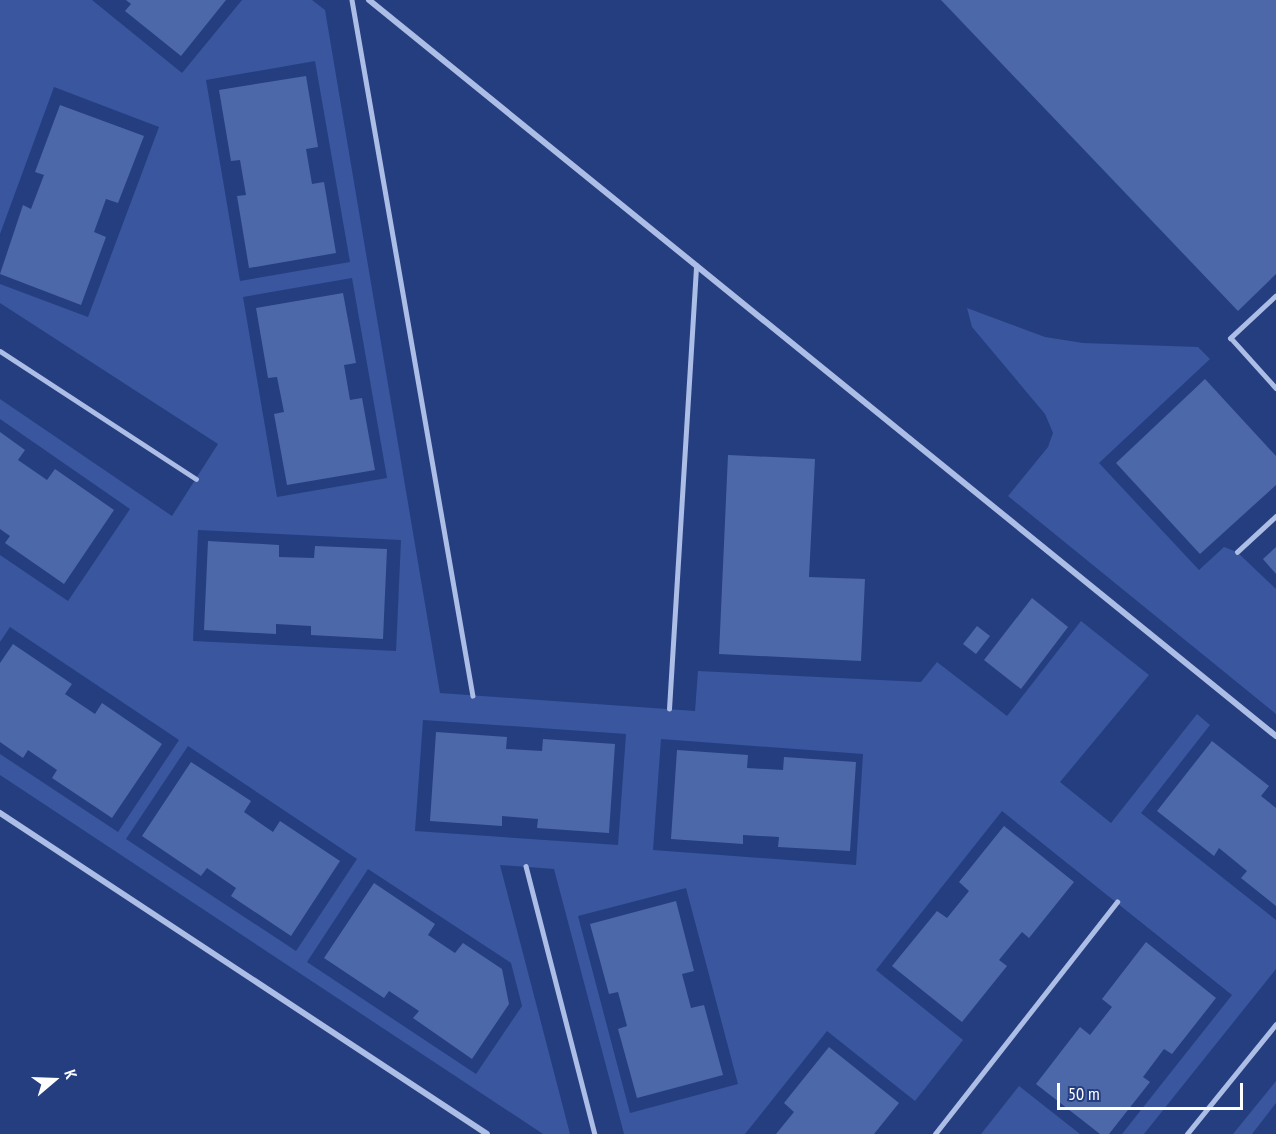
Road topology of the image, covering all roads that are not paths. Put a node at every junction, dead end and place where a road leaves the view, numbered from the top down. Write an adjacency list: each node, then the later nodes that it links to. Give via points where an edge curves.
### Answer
1 (352, 0): 10 (lane)
2 (369, 0): 3 (street)
3 (696, 265): 11 (lane); 12 (street)
4 (1276, 296): 6 (lane, via 1231,338)
5 (0, 351): 7 (lane)
6 (1276, 388)
7 (196, 479)
8 (1276, 516): 9 (lane)
9 (1238, 552)
10 (473, 696)
11 (669, 709)
12 (1276, 736)
13 (0, 813): 17 (street)
14 (526, 866): 18 (lane)
15 (1117, 902): 19 (lane)
16 (1276, 1024): 20 (lane)
17 (487, 1134)
18 (595, 1134)
19 (935, 1134)
20 (1187, 1134)

